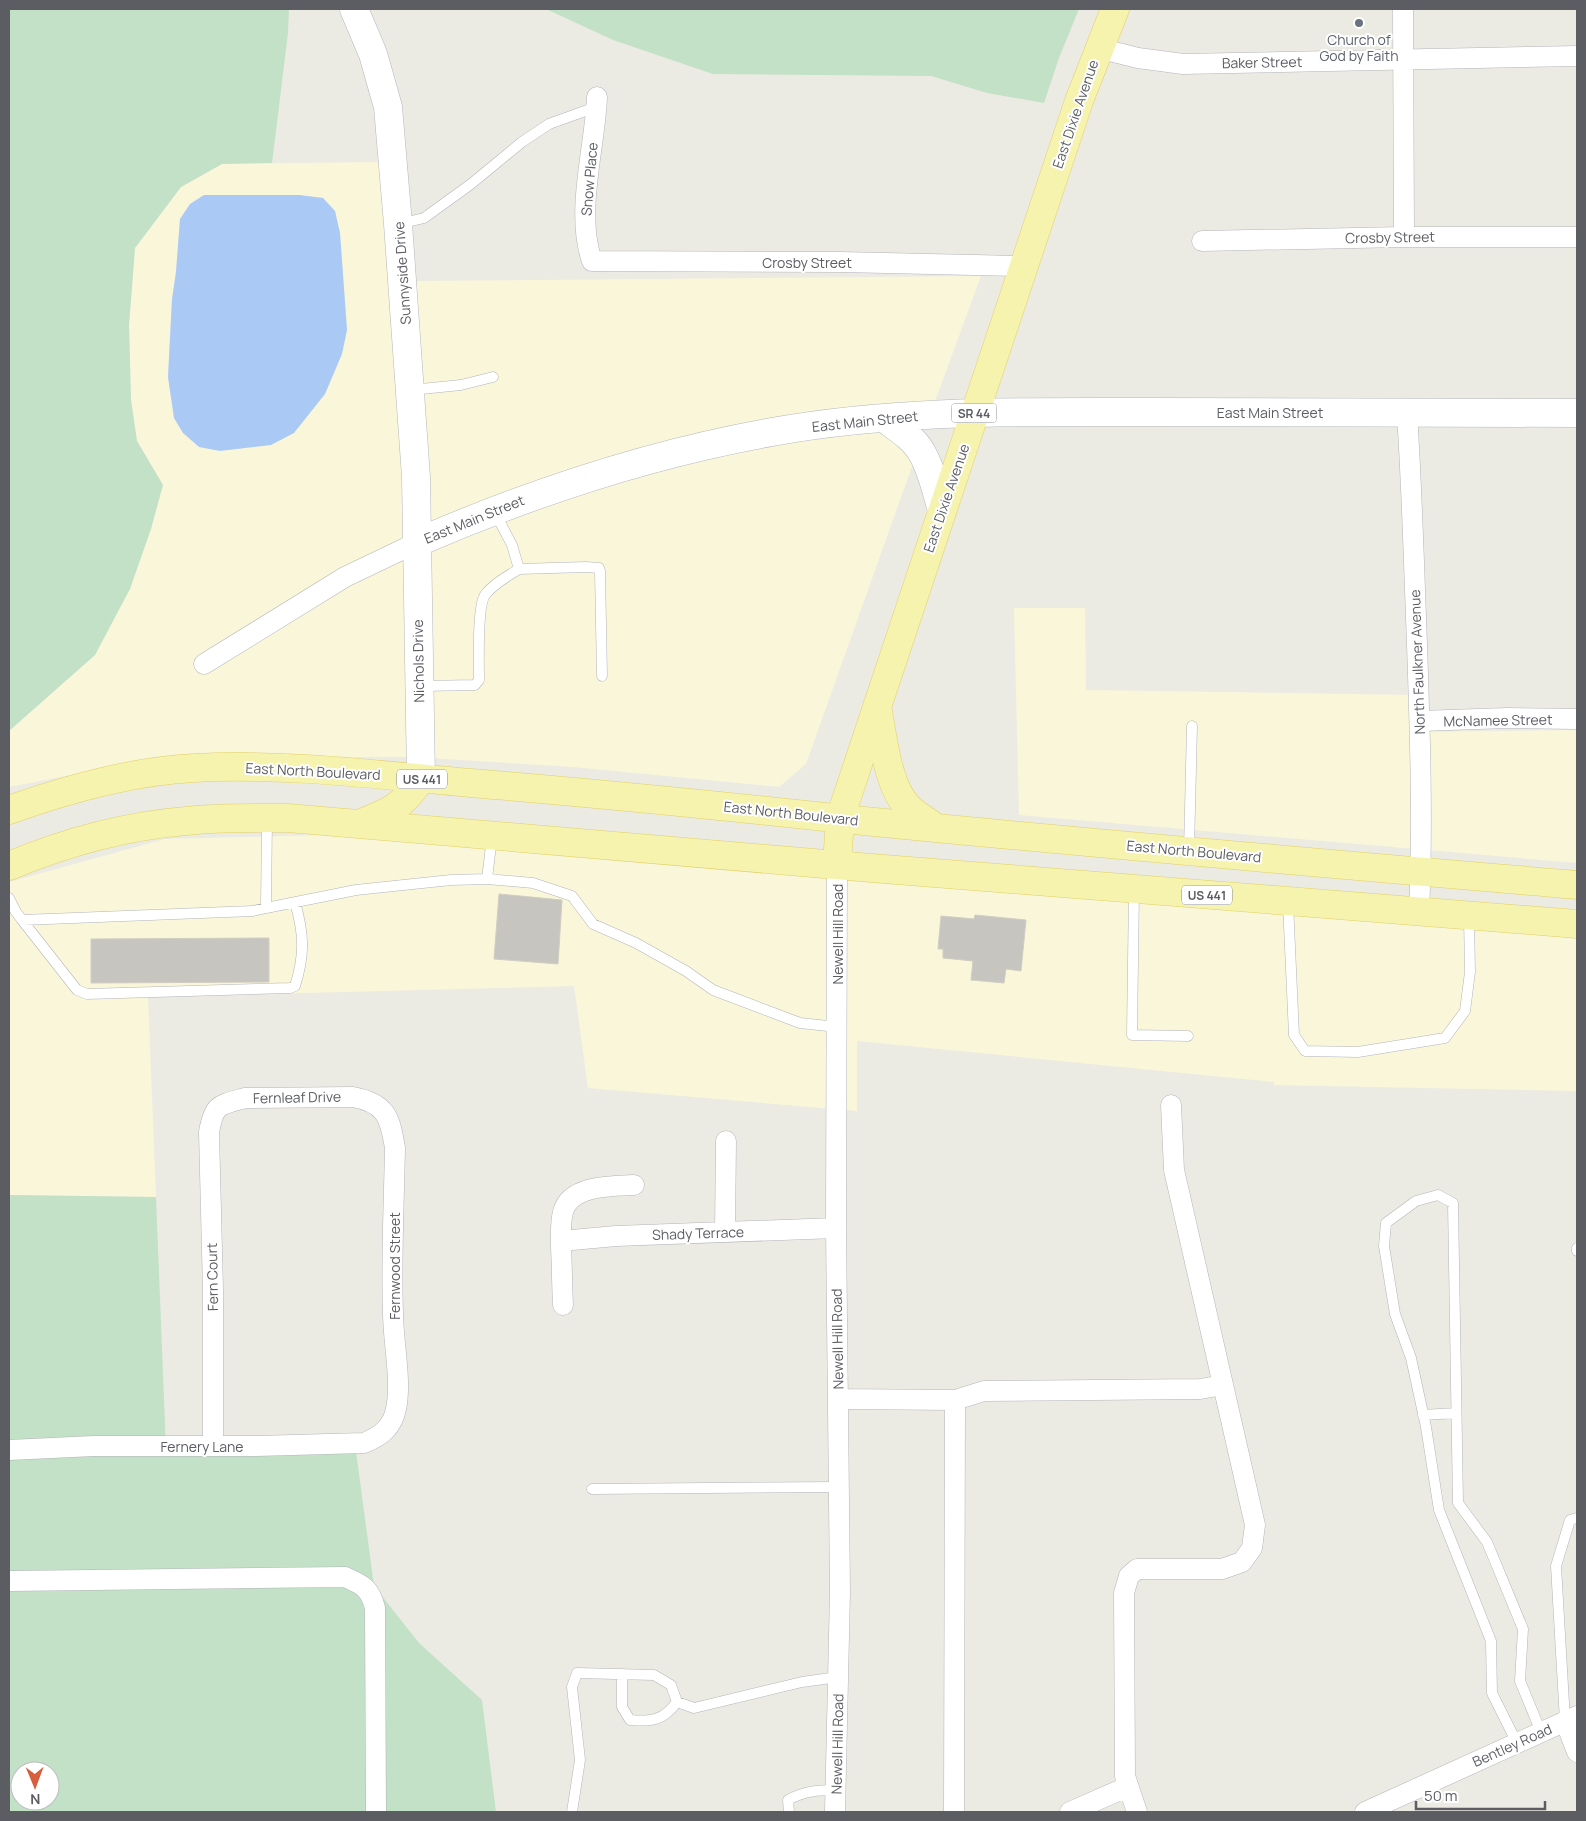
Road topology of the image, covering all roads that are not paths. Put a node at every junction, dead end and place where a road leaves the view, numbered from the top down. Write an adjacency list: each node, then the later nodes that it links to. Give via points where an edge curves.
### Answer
1 (354, 9): 8 (street, Sunnyside Drive, via 373,54 388,107)
2 (1115, 9): 4 (main road, East Dixie Avenue / SR 44)
3 (1403, 9): 6 (street)
4 (1098, 48): 6 (street, Baker Street, via 1183,64); 13 (main road, East Dixie Avenue / SR 44)
5 (1577, 56): 6 (street, Baker Street)
6 (1403, 59): 9 (street)
7 (596, 102): 8 (lane, via 548,124 424,218); 12 (street, Snow Place, via 585,212 586,245)
8 (398, 224): 15 (street, Sunnyside Drive)
9 (1404, 237): 10 (street, Crosby Street); 11 (street, Crosby Street)
10 (1577, 237)
11 (1202, 241)
12 (592, 260): 13 (street, Crosby Street)
13 (1023, 266): 16 (main road, East Dixie Avenue / SR 44)
14 (493, 377): 15 (lane, via 461,385)
15 (410, 390): 22 (street, Sunnyside Drive, via 416,477)
16 (975, 412): 17 (street, East Main Street); 19 (street, East Main Street); 21 (main road, East Dixie Avenue / SR 44)
17 (1407, 413): 18 (street, East Main Street); 29 (street, North Faulkner Avenue, via 1413,495)
18 (1577, 413)
19 (884, 418): 20 (street, East Main Street, via 774,431 696,447 592,475); 21 (street, via 909,437 922,453)
20 (493, 510): 22 (street, East Main Street); 23 (lane, via 512,546)
21 (942, 510): 27 (main road, East Dixie Avenue / SR 44)
22 (416, 542): 24 (street, East Main Street, via 345,577); 26 (street, Nichols Drive)
23 (519, 569): 25 (lane, via 599,568); 26 (lane, via 484,595 479,633 479,680 475,685)
24 (204, 664)
25 (602, 676)
26 (419, 686): 31 (street, Nichols Drive)
27 (876, 704): 34 (main road, East Dixie Avenue / SR 44); 36 (main road, via 896,788 909,808)
28 (1577, 719): 29 (street, McNamee Street)
29 (1420, 721): 41 (street, North Faulkner Avenue)
30 (1192, 726): 38 (lane)
31 (421, 779): 32 (main road, East North Boulevard / US 441, via 317,769 254,766 190,768 95,784); 34 (main road, East North Boulevard / US 441); 35 (main road, via 408,798 391,810)
32 (9, 810)
33 (267, 818): 35 (main road, US 441); 40 (main road, US 441, via 185,821 141,827 61,847); 48 (lane)
34 (840, 818): 36 (main road, East North Boulevard / US 441); 39 (main road, SR 44)
35 (358, 824): 37 (main road, US 441)
36 (936, 828): 38 (main road, East North Boulevard / US 441)
37 (492, 836): 39 (main road, US 441); 42 (lane)
38 (1189, 851): 41 (main road, East North Boulevard / US 441)
39 (837, 865): 44 (main road, US 441); 53 (street, Newell Hill Road)
40 (9, 866)
41 (1421, 872): 43 (main road, East North Boulevard / US 441); 49 (street, North Faulkner Avenue)
42 (487, 879): 46 (lane, via 356,890); 53 (lane, via 534,883 572,896 593,924 636,943 713,990 800,1024)
43 (1577, 885)
44 (1134, 889): 47 (main road, US 441); 54 (lane, via 1132,1035)
45 (9, 898): 51 (lane)
46 (295, 902): 48 (lane); 51 (lane, via 303,940 299,972 295,986 290,988 87,994 77,990)
47 (1288, 902): 49 (main road, US 441); 50 (lane, via 1294,1035 1306,1051 1358,1052 1445,1038 1465,1011 1470,972)
48 (266, 908): 51 (lane)
49 (1419, 913): 50 (main road, US 441)
50 (1469, 916): 52 (main road, US 441)
51 (22, 920)
52 (1577, 924)
53 (837, 1026): 60 (street, Newell Hill Road)
54 (1188, 1036)
55 (1171, 1105): 64 (street, via 1174,1170)
56 (380, 1107): 57 (street, Fernleaf Drive, via 353,1097 245,1098 228,1102); 69 (street, Fernwood Street, via 387,1116 395,1148 392,1313 397,1386 396,1409)
57 (215, 1110): 70 (street, Fern Court, via 209,1132)
58 (726, 1140): 61 (street)
59 (634, 1185): 62 (street, via 607,1186 577,1195 563,1210)
60 (836, 1228): 61 (street, Shady Terrace); 65 (street, Newell Hill Road)
61 (725, 1232): 62 (street, Shady Terrace)
62 (561, 1241): 63 (street)
63 (563, 1305)
64 (1223, 1385): 66 (street, via 1200,1389 984,1392); 83 (street, via 1255,1526 1252,1548 1242,1562 1222,1568 1137,1569 1129,1576 1124,1593)
65 (838, 1399): 66 (street); 72 (street, Newell Hill Road)
66 (955, 1400): 89 (street)
67 (1456, 1413): 68 (lane); 68 (lane, via 1453,1203 1438,1195 1416,1201 1386,1223 1384,1246 1395,1314 1411,1358); 80 (lane, via 1458,1503 1487,1542 1523,1629 1520,1680)
68 (1423, 1415): 81 (lane, via 1440,1510 1492,1641 1492,1693)
69 (389, 1427): 70 (street, Fernery Lane, via 379,1437 364,1443)
70 (213, 1446): 71 (street, Fernery Lane)
71 (9, 1450)
72 (839, 1488): 73 (lane); 77 (street, Newell Hill Road)
73 (592, 1489)
74 (1577, 1518): 79 (lane, via 1570,1520 1556,1566)
75 (9, 1581): 85 (street, via 345,1577 361,1584 372,1595 375,1608)
76 (622, 1674): 78 (lane, via 654,1675 671,1685); 78 (lane, via 622,1707 630,1720 659,1718); 86 (lane, via 577,1673 572,1687 580,1760)
77 (838, 1677): 78 (lane, via 802,1682 694,1708); 84 (street, Newell Hill Road)
78 (677, 1702)
79 (1571, 1718): 80 (street, Bentley Road); 82 (street)
80 (1541, 1732): 81 (street, Bentley Road)
81 (1517, 1743): 92 (street, Bentley Road)
82 (1577, 1752)
83 (1127, 1787): 90 (street); 91 (street)
84 (836, 1790): 87 (lane, via 812,1790 798,1794 788,1800); 88 (street, Newell Hill Road)
85 (376, 1812)
86 (572, 1812)
87 (788, 1812)
88 (835, 1812)
89 (954, 1812)
90 (1070, 1812)
91 (1137, 1812)
92 (1365, 1812)

